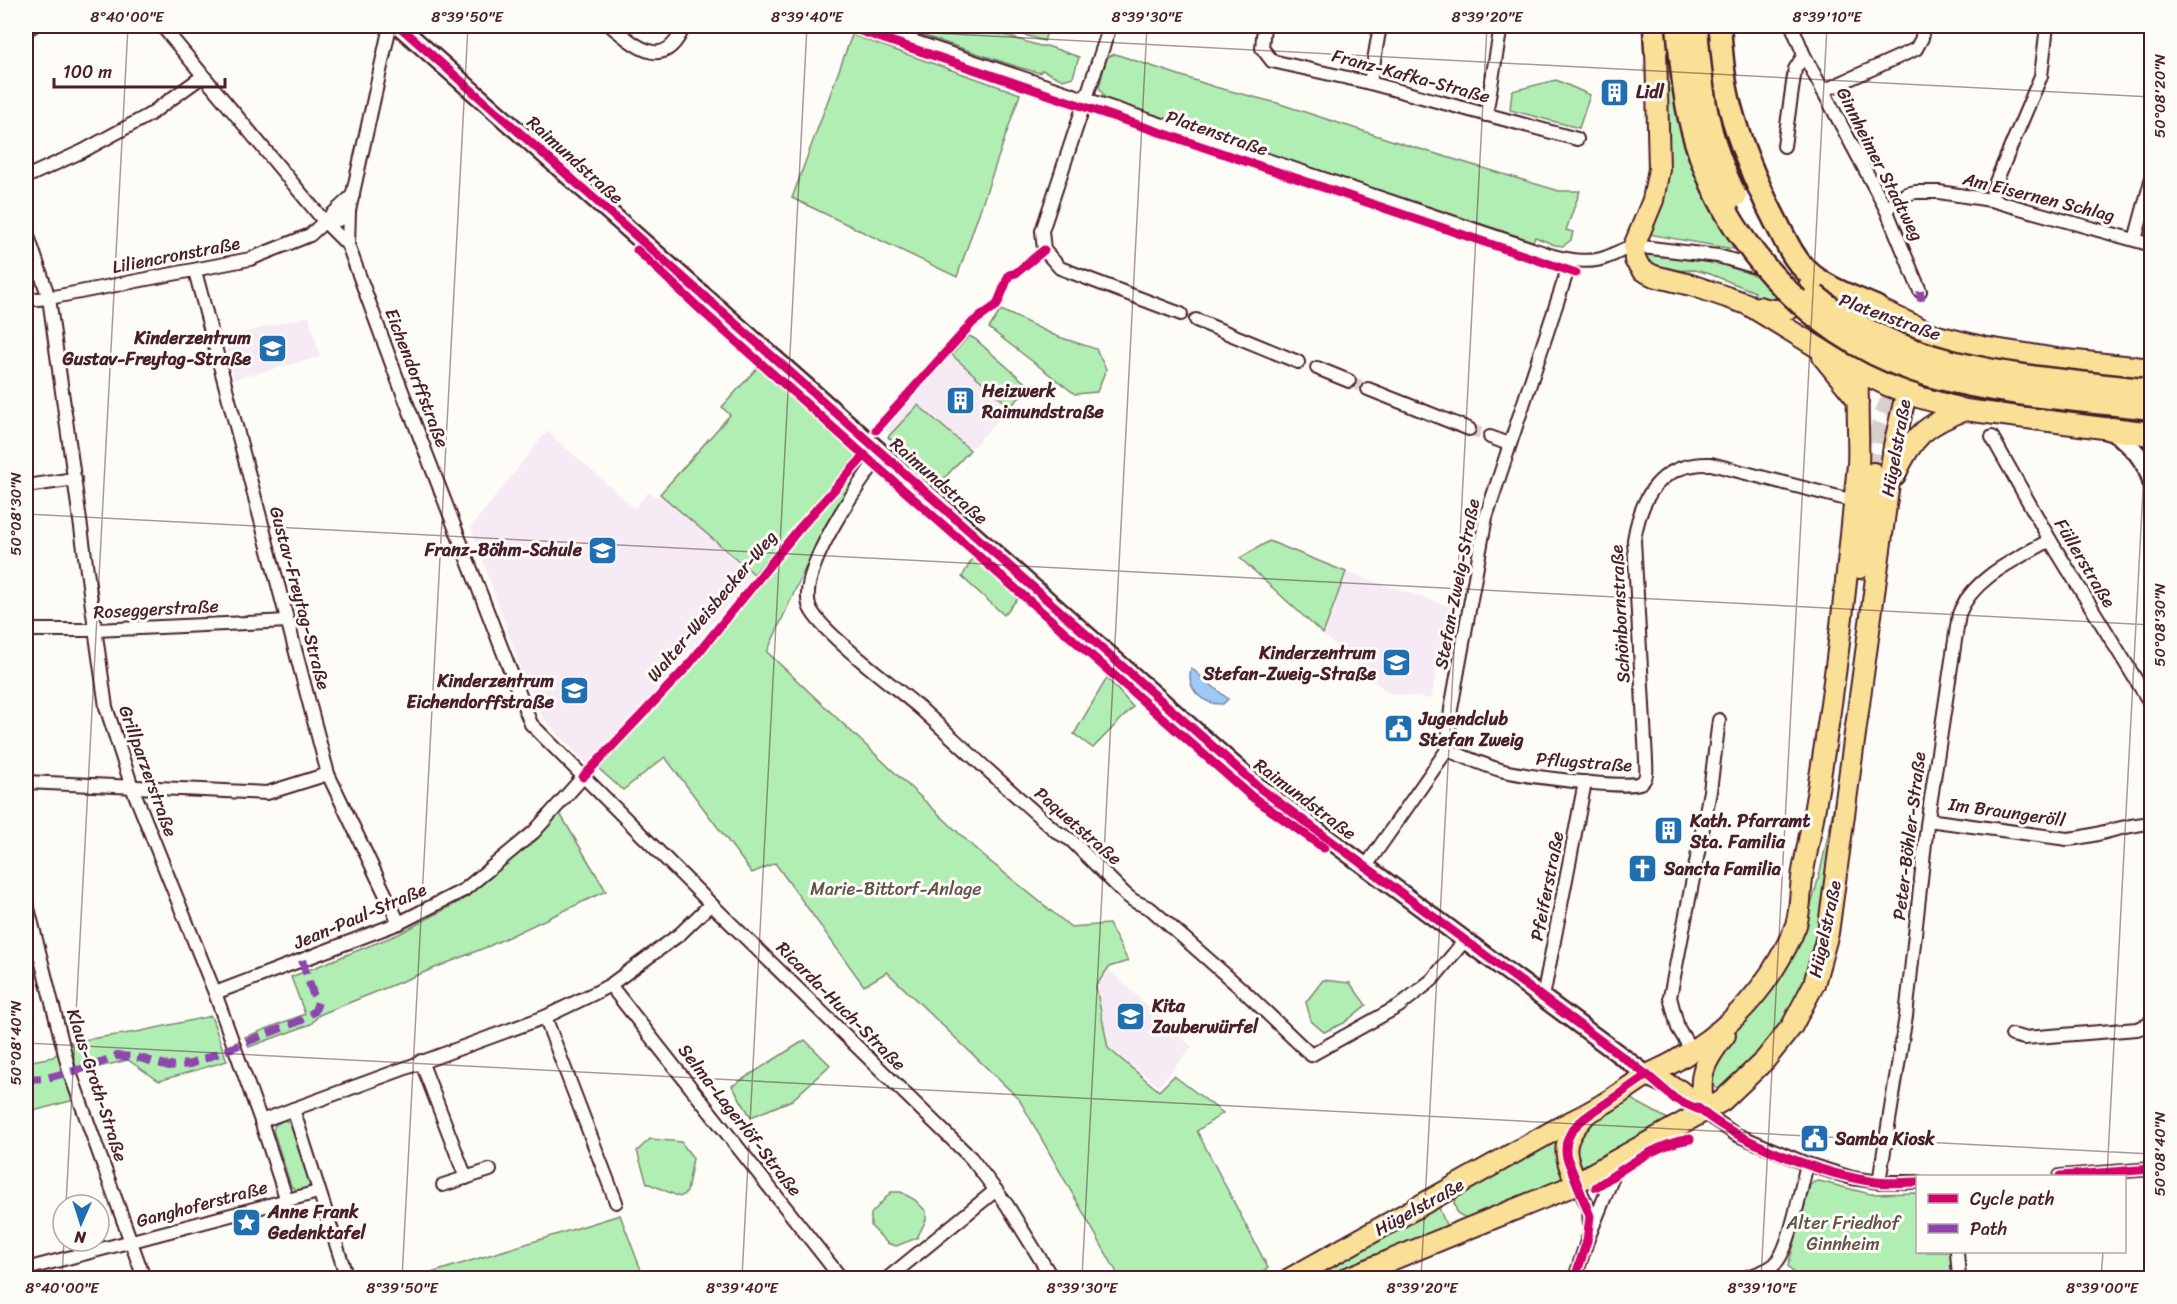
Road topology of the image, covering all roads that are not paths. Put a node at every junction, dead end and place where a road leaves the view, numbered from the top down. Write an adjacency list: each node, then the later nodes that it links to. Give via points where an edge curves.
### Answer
1 (33, 26): 19 (street)
2 (162, 26): 22 (street, Eichendorffstraße)
3 (390, 26): 31 (street)
4 (399, 26): 70 (street, Raimundstraße)
5 (611, 26): 6 (street, via 646,52 660,52 671,46)
6 (684, 26)
7 (868, 26): 25 (street, Platenstraße)
8 (1110, 26): 25 (street)
9 (1264, 26): 23 (street, Franz-Kafka-Straße, via 1262,48 1272,61)
10 (1380, 26): 23 (street)
11 (1501, 26): 26 (street)
12 (1655, 26): 20 (highway)
13 (1678, 26): 62 (highway, bridge, via 1689,113 1707,173 1737,231 1763,266 1800,303 1868,350 1935,377 1990,388)
14 (1696, 26): 59 (highway, bridge, via 1705,112 1731,188 1776,258 1829,308 1900,346 1954,364)
15 (1719, 26): 43 (highway, via 1729,105 1745,155 1785,241)
16 (1792, 26): 21 (street, Ginnheimer Stadtweg)
17 (1922, 26): 24 (street, via 1922,38 1916,49)
18 (2047, 26): 32 (street, via 2041,76)
19 (26, 30)
20 (1656, 48): 40 (main road, via 1659,169 1653,200)
21 (1804, 55): 24 (street, Ginnheimer Stadtweg); 28 (street, via 1795,69)
22 (203, 76): 29 (street, via 149,115); 35 (street, Eichendorffstraße)
23 (1370, 83): 26 (street, Franz-Kafka-Straße)
24 (1823, 91): 33 (street, Ginnheimer Stadtweg)
25 (1086, 98): 41 (street, Platenstraße); 49 (street, via 1042,231 1044,250 1060,268)
26 (1486, 115): 27 (street, Franz-Kafka-Straße)
27 (1577, 139)
28 (1784, 146)
29 (26, 177)
30 (2151, 177): 37 (street)
31 (353, 195): 34 (street); 35 (street)
32 (1991, 200): 33 (street, Am Eisernen Schlag, via 1916,192 1906,194); 37 (street, Am Eisernen Schlag)
33 (1886, 209): 44 (street, Ginnheimer Stadtweg)
34 (349, 211): 35 (street, via 336,222); 38 (street)
35 (324, 221): 38 (street, Eichendorffstraße); 42 (street, Liliencronstraße, via 310,235 250,259)
36 (26, 230): 45 (street, Grillparzerstraße)
37 (2135, 240): 39 (street, Am Eisernen Schlag)
38 (348, 245): 86 (street, Eichendorffstraße, via 531,724)
39 (2151, 245)
40 (1634, 246): 41 (street, Platenstraße, via 1600,259); 43 (street, Platenstraße, via 1718,256); 47 (main road, via 1635,260 1647,274)
41 (1571, 260): 69 (street, Stefan-Zweig-Straße)
42 (195, 271): 45 (street, Liliencronstraße); 78 (street, Gustav-Freytag-Straße)
43 (1808, 279): 47 (main road, via 1805,295 1791,309 1767,310); 48 (highway)
44 (1920, 291)
45 (49, 298): 46 (street, Liliencronstraße); 73 (street, Grillparzerstraße)
46 (26, 300)
47 (1747, 304): 52 (main road)
48 (1877, 308): 51 (main road, Platenstraße)
49 (1181, 314)
50 (1196, 320): 53 (street)
51 (1904, 326): 55 (main road, Platenstraße, via 1982,347); 56 (main road, Hügelstraße, via 1873,340 1864,350); 60 (main road, Hügelstraße, via 1916,345)
52 (1806, 340): 56 (main road); 61 (main road)
53 (1298, 362)
54 (1317, 369): 57 (street)
55 (2151, 369)
56 (1860, 372): 60 (main road); 61 (main road, Hügelstraße)
57 (1349, 381)
58 (1368, 389): 64 (street)
59 (2151, 391)
60 (1905, 392): 63 (main road); 75 (main road, Hügelstraße)
61 (1858, 400): 76 (main road, Hügelstraße, via 1859,451)
62 (2151, 408)
63 (1965, 410): 65 (main road); 75 (main road, via 1936,422 1919,435)
64 (1469, 429)
65 (2110, 429): 66 (highway); 72 (street, via 2141,457)
66 (2151, 434)
67 (1490, 437): 69 (street)
68 (1992, 437): 77 (street, Füllerstraße)
69 (1509, 444): 83 (street, Stefan-Zweig-Straße, via 1486,517)
70 (882, 453): 92 (street, Raimundstraße, via 1261,789); 97 (street, Paquetstraße, via 833,527 809,581 809,606 821,624 1057,832 1071,840 1125,894 1151,909 1311,1055 1399,1006 1432,980)
71 (1873, 473): 96 (main road, via 1831,789 1813,875)
72 (2151, 477)
73 (75, 479): 74 (street); 80 (street, Grillparzerstraße)
74 (26, 486)
75 (1888, 492): 109 (main road, Hügelstraße, via 1821,961 1803,1007 1779,1044 1750,1076)
76 (1854, 501): 85 (street, Schönbornstraße, via 1711,464 1689,465 1674,471 1649,492 1635,529 1633,552); 96 (main road, Hügelstraße, via 1816,810)
77 (2050, 540): 81 (street, Füllerstraße); 90 (street, Peter-Böhler-Straße, via 1993,574 1972,590 1963,603)
78 (288, 621): 80 (street, Roseggerstraße); 84 (street, Gustav-Freytag-Straße)
79 (26, 630): 80 (street, Roseggerstraße)
80 (96, 630): 89 (street, Grillparzerstraße, via 106,707)
81 (2151, 706)
82 (1719, 720): 105 (street, via 1710,791 1670,997 1678,1028)
83 (1447, 750): 88 (street, Pflugstraße, via 1522,775); 92 (street, Stefan-Zweig-Straße)
84 (328, 774): 89 (street, via 267,793); 95 (street, Gustav-Freytag-Straße)
85 (1646, 775): 88 (street, Pflugstraße, via 1644,781 1634,786)
86 (583, 777): 94 (street, Ricarda-Huch-Straße); 95 (street, Jean-Paul-Straße, via 534,832 464,890)
87 (26, 782): 89 (street)
88 (1586, 782): 100 (street, Pfeiferstraße)
89 (132, 787): 99 (street, Grillparzerstraße)
90 (1928, 820): 91 (street, Im Braungeröll, via 2067,839); 119 (street, Peter-Böhler-Straße, via 1905,1023)
91 (2151, 823)
92 (1366, 866): 97 (street, Raimundstraße)
93 (26, 900): 126 (street, Klaus-Groth-Straße, via 69,1070)
94 (711, 904): 98 (street, via 680,934); 122 (street, Ricarda-Huch-Straße, via 971,1158)
95 (399, 923): 99 (street, Jean-Paul-Straße)
96 (1796, 923): 101 (main road, Hügelstraße, via 1771,973)
97 (1466, 940): 100 (street, Raimundstraße)
98 (610, 985): 102 (street); 132 (street, Selma-Lagerlöf-Straße)
99 (215, 993): 111 (street, Grillparzerstraße)
100 (1543, 997): 107 (street, Raimundstraße)
101 (1743, 1011): 105 (main road, Hügelstraße); 109 (main road, via 1703,1067)
102 (545, 1017): 106 (street); 125 (street)
103 (2151, 1019): 104 (street, via 2148,1025 2137,1029 2024,1038)
104 (2012, 1035)
105 (1692, 1051): 107 (main road, Hügelstraße)
106 (421, 1061): 108 (street); 117 (street)
107 (1647, 1075): 109 (main road, via 1679,1090); 110 (main road, Hügelstraße)
108 (293, 1109): 111 (street); 123 (street)
109 (1704, 1112): 112 (main road, Hügelstraße); 113 (street, via 1735,1134)
110 (1587, 1114): 118 (main road, via 1570,1132 1567,1143 1566,1154); 135 (main road, Hügelstraße)
111 (261, 1121): 124 (street, Grillparzerstraße)
112 (1621, 1158): 118 (main road, Hügelstraße); 127 (street)
113 (1807, 1164): 119 (street); 138 (street, via 1784,1251 1774,1264)
114 (2151, 1168): 116 (street)
115 (490, 1170): 117 (street)
116 (2071, 1175)
117 (466, 1178): 121 (street)
118 (1576, 1182): 127 (street, via 1589,1209); 136 (main road, Hügelstraße)
119 (1879, 1182): 120 (street)
120 (1916, 1182)
121 (443, 1185)
122 (996, 1190): 133 (street); 134 (street, Ricarda-Huch-Straße)
123 (318, 1192): 124 (street, Ganghoferstraße); 131 (street)
124 (287, 1201): 126 (street, Ganghoferstraße)
125 (616, 1202)
126 (130, 1241): 129 (street, Ganghoferstraße); 130 (street, Klaus-Groth-Straße)
127 (1587, 1241): 137 (street)
128 (1957, 1253): 139 (street)
129 (26, 1269)
130 (144, 1278)
131 (347, 1278)
132 (841, 1278)
133 (888, 1278)
134 (1052, 1278)
135 (1291, 1278)
136 (1347, 1278)
137 (1575, 1278)
138 (1744, 1278)
139 (1959, 1278)

